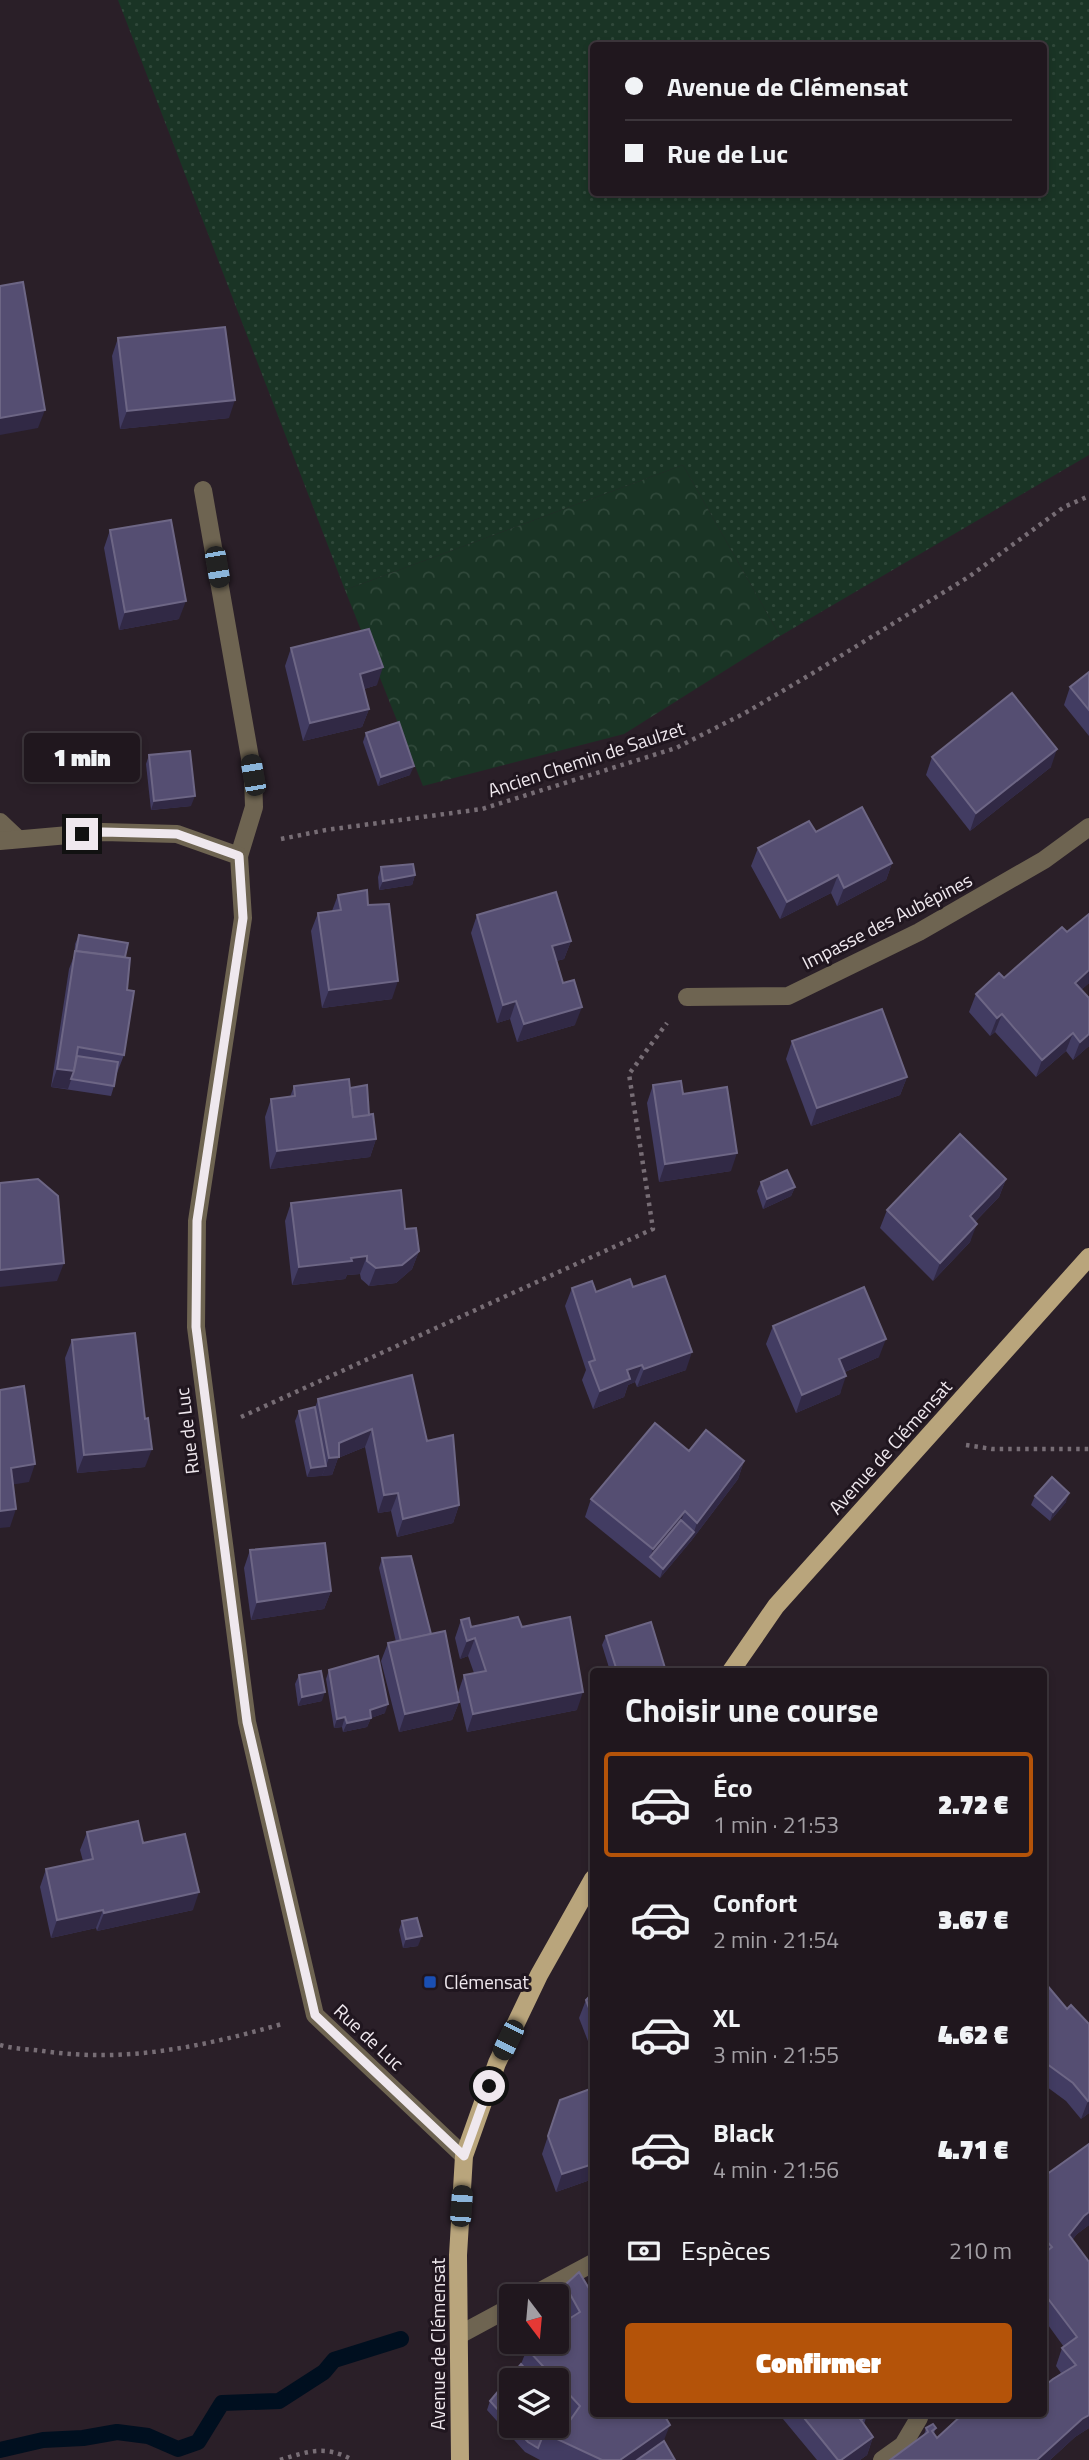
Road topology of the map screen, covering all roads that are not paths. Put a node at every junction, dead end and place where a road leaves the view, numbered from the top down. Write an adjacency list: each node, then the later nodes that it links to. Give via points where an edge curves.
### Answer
1 (203, 490): 5 (street, via 253,775 254,807)
2 (0, 822): 4 (street)
3 (1089, 827): 6 (street, Impasse des Aubépines, via 1044,860 919,932 788,996)
4 (9, 840): 5 (street, via 103,832 177,834)
5 (239, 856): 10 (street, Rue de Luc, via 243,918 197,1221 196,1327 247,1722 315,2015)
6 (687, 997)
7 (1089, 1257): 8 (main road, Avenue de Clémensat, via 776,1606)
8 (733, 1668)
9 (590, 1884): 10 (main road, Avenue de Clémensat, via 497,2063)
10 (464, 2156): 14 (main road, Avenue de Clémensat)
11 (590, 2265): 12 (street)
12 (554, 2284)
13 (499, 2313): 14 (street)
14 (458, 2335): 16 (main road, Avenue de Clémensat)
15 (919, 2417): 17 (street, via 903,2445)
16 (460, 2460)
17 (882, 2460)

